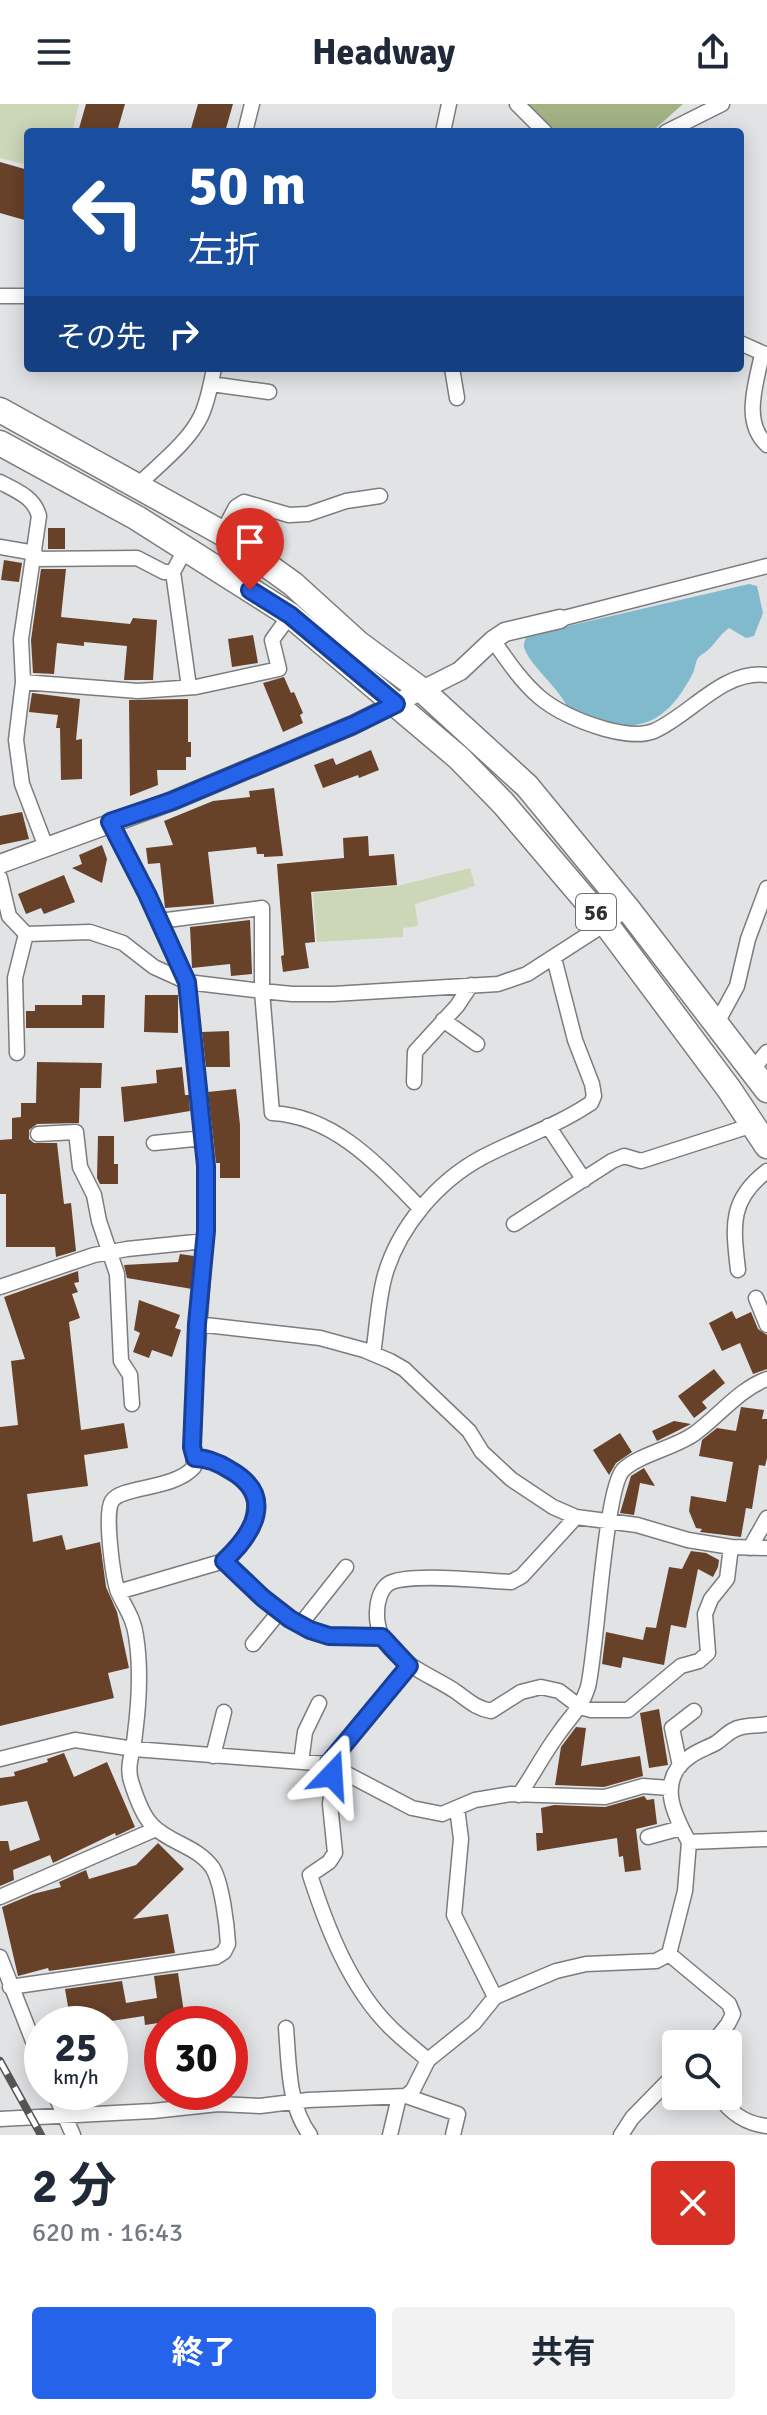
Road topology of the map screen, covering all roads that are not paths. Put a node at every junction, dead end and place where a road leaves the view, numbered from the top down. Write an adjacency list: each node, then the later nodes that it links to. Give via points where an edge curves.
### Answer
1 (252, 104): 5 (street)
2 (449, 104): 6 (street)
3 (517, 104): 7 (street)
4 (722, 104): 8 (street)
5 (246, 128)
6 (444, 128)
7 (541, 128)
8 (674, 128)
9 (0, 296): 10 (street)
10 (24, 296)
11 (744, 345): 12 (street)
12 (764, 354): 20 (street, via 752,407 753,426)
13 (213, 372): 15 (street)
14 (453, 372): 17 (street)
15 (211, 384): 16 (street); 22 (street, via 200,419)
16 (269, 392)
17 (457, 398)
18 (0, 410): 22 (highway, 56)
19 (0, 443): 26 (highway, 56)
20 (767, 445)
21 (0, 482): 27 (street, via 36,505)
22 (137, 486): 24 (highway, 56)
23 (380, 496): 24 (street, via 289,515 244,502)
24 (222, 533): 36 (highway, 56)
25 (0, 547): 27 (street)
26 (186, 548): 29 (street); 30 (highway, 56)
27 (35, 556): 29 (street, via 137,558); 34 (street, via 21,639)
28 (767, 566): 31 (street)
29 (173, 572): 35 (street)
30 (290, 615): 35 (street, via 272,640 279,669); 37 (highway, 56)
31 (560, 619): 32 (street, via 505,632)
32 (493, 640): 33 (street, via 540,700 561,714 624,734 652,732 738,676); 36 (street, via 460,671)
33 (767, 675)
34 (23, 682): 35 (street, via 138,691); 39 (street)
35 (189, 687)
36 (423, 691): 37 (street); 45 (highway, 56, via 527,786)
37 (396, 704): 40 (street, via 172,801); 47 (highway, 56, via 503,803)
38 (0, 740): 39 (street)
39 (16, 740): 41 (street, via 22,784)
40 (110, 822): 41 (street); 46 (street)
41 (46, 847): 42 (street)
42 (0, 864)
43 (0, 878): 48 (street, via 9,916)
44 (767, 888): 56 (street, via 737,986)
45 (628, 909): 47 (street); 56 (highway, 56)
46 (159, 921): 50 (street); 52 (street, via 262,908)
47 (606, 924): 49 (street); 62 (highway, 56)
48 (26, 934): 50 (street, via 90,932 123,943 154,967); 53 (street, via 15,978)
49 (554, 958): 51 (street, via 498,984); 63 (street, via 594,1096 582,1109)
50 (187, 982): 52 (street); 65 (street)
51 (471, 985): 52 (street, via 333,994); 55 (street)
52 (262, 991): 70 (street, via 272,1113 295,1114 340,1135 369,1156)
53 (16, 999): 54 (street); 58 (street)
54 (0, 1001)
55 (443, 1020): 57 (street); 60 (street, via 415,1052)
56 (717, 1023): 59 (highway, 56)
57 (477, 1044)
58 (17, 1053)
59 (760, 1061): 61 (highway, 56)
60 (414, 1082)
61 (767, 1090)
62 (753, 1125): 67 (highway, 56); 69 (street, via 641,1161 624,1156)
63 (548, 1126): 69 (street); 70 (street, via 478,1160)
64 (38, 1134): 73 (street, via 76,1132 80,1167 94,1195)
65 (204, 1138): 66 (street); 72 (street)
66 (154, 1143)
67 (767, 1146)
68 (767, 1171): 74 (street, via 750,1184 736,1212)
69 (584, 1180): 71 (street)
70 (421, 1209): 79 (street, via 393,1251 384,1278)
71 (514, 1224)
72 (205, 1241): 73 (street); 77 (street)
73 (109, 1252): 75 (street); 81 (street, via 117,1274 121,1361 130,1375)
74 (738, 1270)
75 (0, 1287)
76 (756, 1298): 78 (street)
77 (197, 1324): 79 (street, via 320,1338); 82 (street)
78 (767, 1325)
79 (373, 1354): 83 (street, via 404,1369 511,1479)
80 (767, 1379): 85 (street, via 685,1440 622,1472 612,1496)
81 (132, 1404)
82 (195, 1458): 89 (street, via 233,1471 256,1495 252,1528); 91 (street, via 194,1467 174,1482 112,1501)
83 (576, 1517): 85 (street); 94 (street, via 511,1582 417,1578 388,1584 377,1606)
84 (767, 1518): 87 (street)
85 (610, 1522): 86 (street); 98 (street, via 588,1687)
86 (731, 1547): 87 (street); 98 (street, via 727,1579 705,1614 708,1653 681,1666 628,1710)
87 (750, 1548): 88 (street)
88 (767, 1548)
89 (224, 1561): 91 (street); 92 (street)
90 (346, 1567): 93 (street)
91 (118, 1592): 102 (street, via 136,1636)
92 (280, 1611): 93 (street); 95 (street)
93 (300, 1625): 94 (street, via 329,1636)
94 (382, 1637): 96 (street)
95 (253, 1644)
96 (409, 1666): 98 (street, via 479,1709 491,1711 521,1692 541,1687 559,1691); 106 (street)
97 (319, 1703): 105 (street, via 305,1732)
98 (580, 1707): 109 (street)
99 (694, 1711): 107 (street, via 672,1728)
100 (224, 1712): 103 (street)
101 (767, 1724): 107 (street, via 726,1733)
102 (134, 1749): 103 (street); 104 (street, via 75,1740); 112 (street, via 131,1780)
103 (213, 1756): 105 (street)
104 (0, 1759)
105 (301, 1762): 106 (street)
106 (332, 1766): 110 (street, via 412,1808 442,1814); 124 (street, via 335,1853 310,1875 344,1961 366,1998 389,2027)
107 (680, 1766): 108 (street)
108 (669, 1788): 109 (street, via 643,1786 605,1797); 111 (street)
109 (519, 1795): 110 (street, via 475,1800)
110 (457, 1808): 120 (street, via 461,1839 454,1915)
111 (681, 1828): 113 (street); 115 (street)
112 (156, 1829): 116 (street); 119 (street, via 213,1868 227,1934 224,1952)
113 (648, 1837)
114 (767, 1839): 115 (street)
115 (689, 1842): 117 (street, via 685,1891)
116 (0, 1897)
117 (669, 1954): 120 (street, via 656,1961 556,1971); 123 (street, via 729,2004 733,2014)
118 (0, 1957): 119 (street)
119 (10, 1987): 121 (street)
120 (495, 1997): 124 (street, via 474,2023)
121 (24, 2021)
122 (286, 2028): 127 (street)
123 (723, 2030)
124 (428, 2060): 126 (street, via 413,2090)
125 (662, 2087): 137 (street)
126 (402, 2096): 127 (street); 135 (street); 136 (street, via 458,2114)
127 (295, 2102): 130 (street); 134 (street)
128 (62, 2110): 130 (street)
129 (730, 2110): 132 (street)
130 (64, 2116): 131 (street); 133 (street)
131 (0, 2119)
132 (767, 2126)
133 (73, 2135)
134 (310, 2135)
135 (390, 2135)
136 (453, 2135)
137 (621, 2135)

